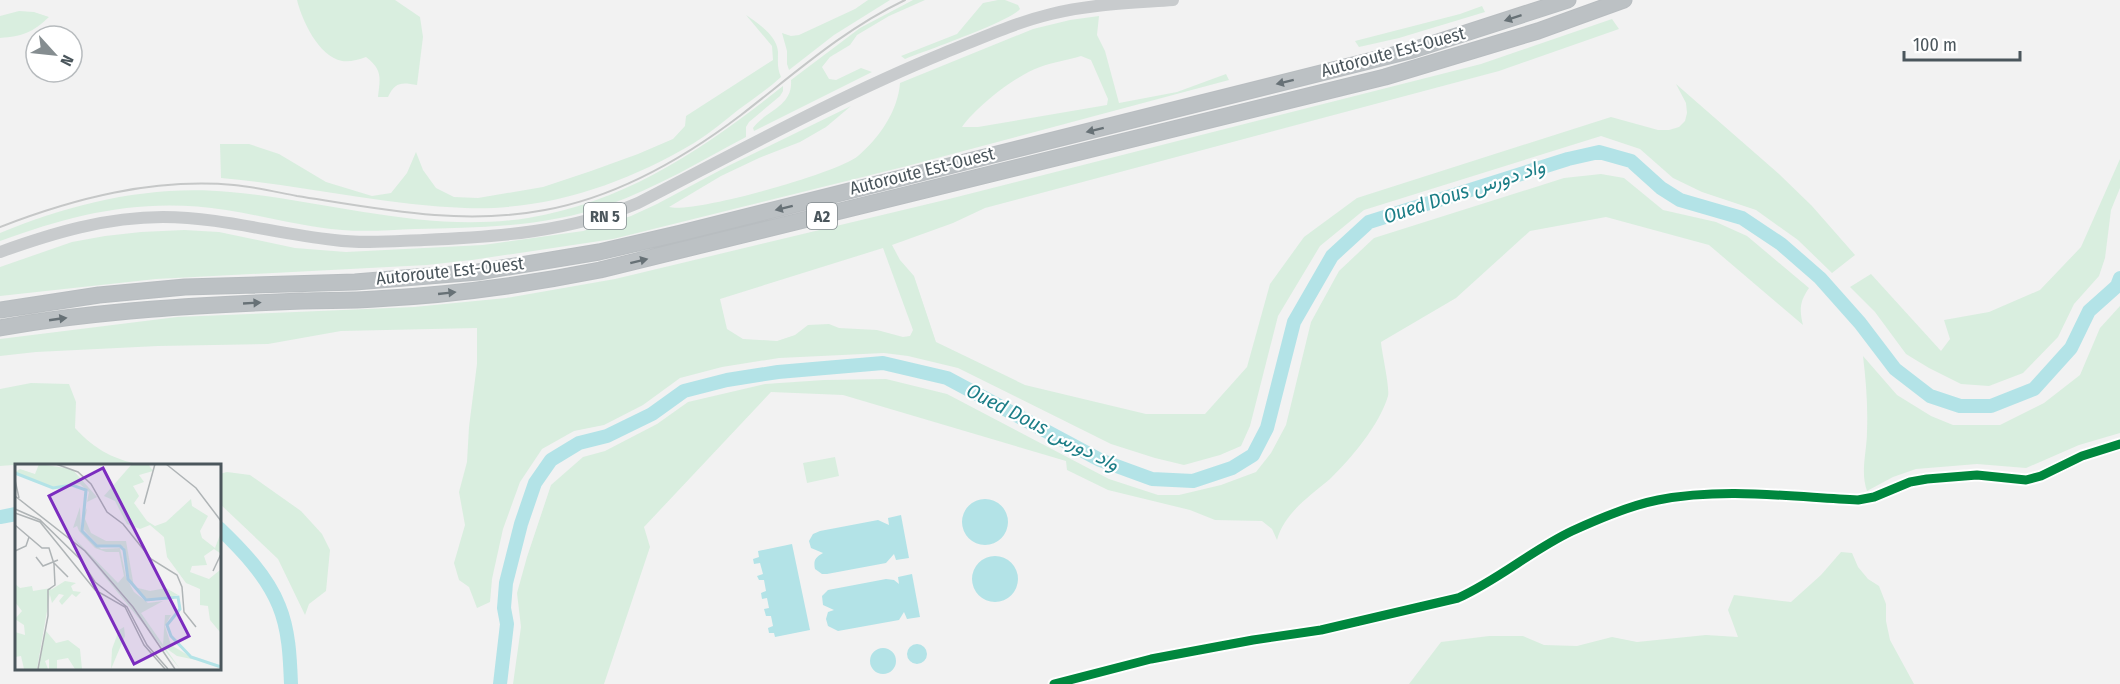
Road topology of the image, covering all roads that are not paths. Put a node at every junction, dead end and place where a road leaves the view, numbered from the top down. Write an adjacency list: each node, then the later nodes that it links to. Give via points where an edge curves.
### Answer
1 (1173, 0): 4 (main road, RN 5, via 1075,9 1010,27 829,104 638,203 609,215 559,227 490,236 358,242 219,221 163,217 93,224)
2 (1568, 0): 5 (highway, Autoroute Est-Ouest / A2, one-way to 5, via 1413,50 599,252 478,272 355,282 185,287)
3 (1624, 0): 6 (highway, Autoroute Est-Ouest / A2, one-way to 3, via 84,315 504,288 600,270 1385,77 1538,32)
4 (0, 252)
5 (0, 310)
6 (0, 328)
7 (2120, 444): 8 (street, via 2026,480 1977,475 1927,479 1858,500 1716,495 1635,505 1549,543 1458,598 1321,630 1151,659)
8 (1054, 684)

